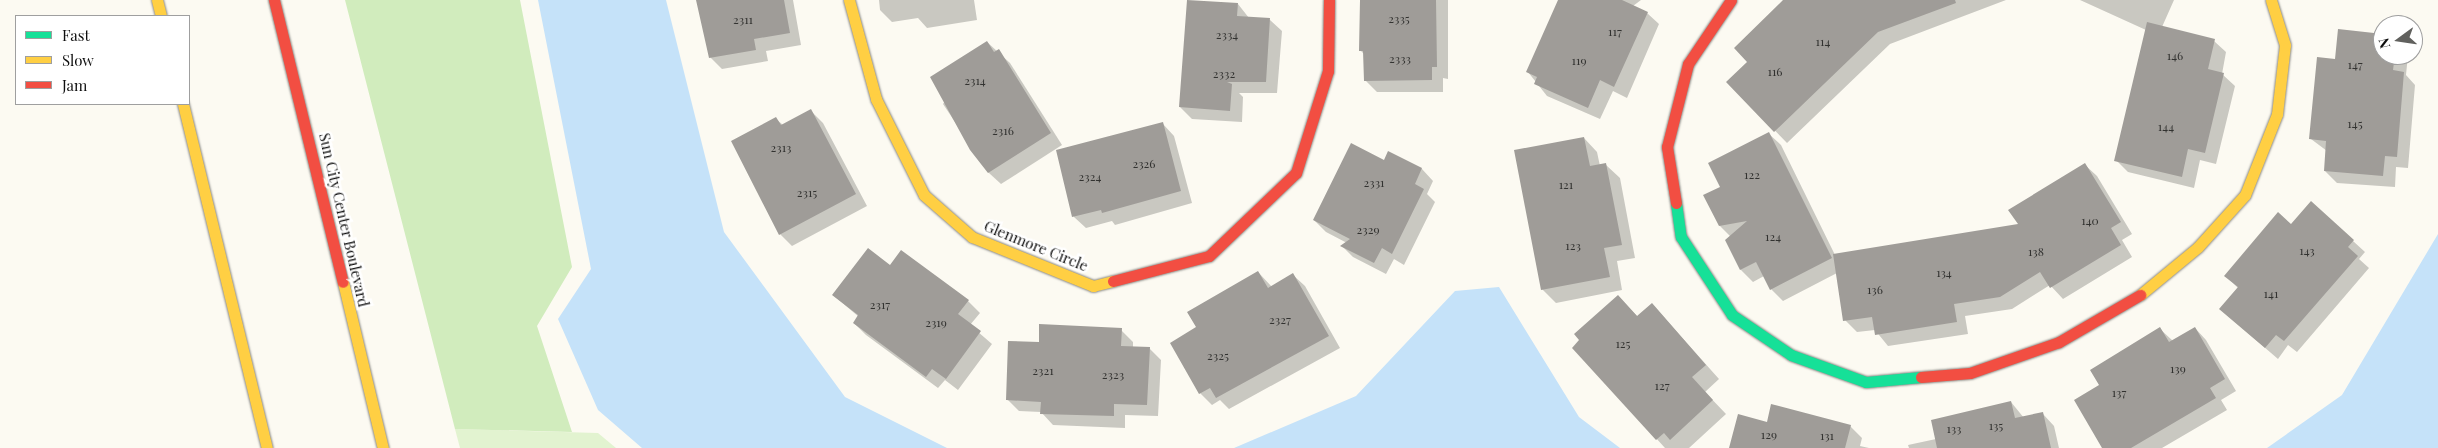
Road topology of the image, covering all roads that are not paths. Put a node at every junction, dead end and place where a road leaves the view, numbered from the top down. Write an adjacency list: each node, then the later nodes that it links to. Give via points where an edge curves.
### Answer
1 (157, 0): 7 (street)
2 (274, 0): 10 (street, Sun City Center Boulevard)
3 (849, 0): 4 (street, Glenmore Circle, via 876,98 924,195 972,237 1093,286 1209,256 1296,173 1328,71)
4 (1329, 0)
5 (1732, 0): 6 (street, via 1688,64 1667,147 1681,237 1732,316 1791,355 1866,382 1970,373 2059,342 2131,302 2198,247 2245,195 2277,114 2285,45)
6 (2271, 0)
7 (161, 15)
8 (183, 105): 9 (street)
9 (267, 448)
10 (383, 448)

